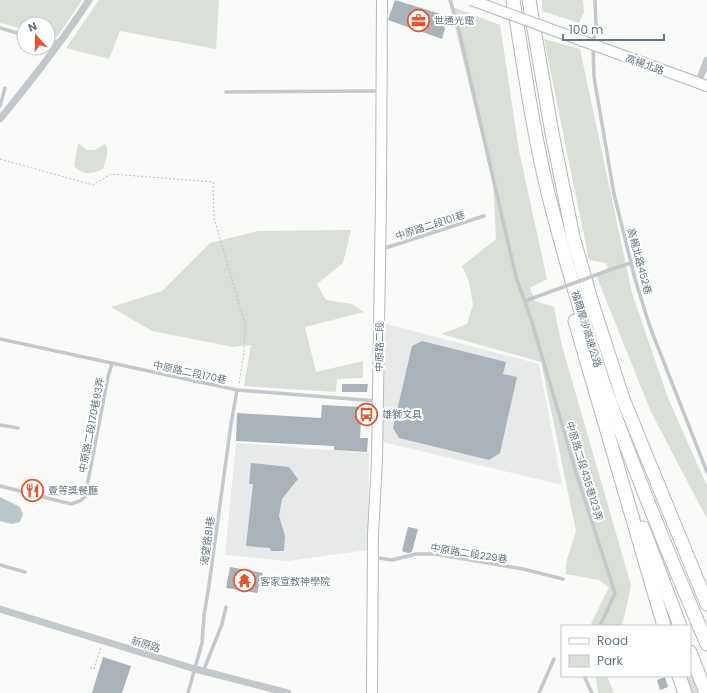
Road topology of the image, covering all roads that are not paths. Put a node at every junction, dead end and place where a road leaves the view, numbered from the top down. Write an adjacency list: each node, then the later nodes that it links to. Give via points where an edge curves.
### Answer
1 (89, 0): 11 (street)
2 (382, 0): 17 (street, 中原路二段)
3 (450, 0): 24 (lane, 中原路二段435巷123弄, via 461,37 516,278)
4 (471, 0): 12 (street, 高楊北路, bridge)
5 (513, 0): 20 (highway, 福爾摩沙高速公路, via 533,125)
6 (529, 0): 34 (highway, 福爾摩沙高速公路, via 573,237 623,399)
7 (595, 0): 12 (lane, 高楊北路452巷, via 596,25)
8 (0, 28): 9 (lane)
9 (16, 33)
10 (56, 41): 11 (lane)
11 (60, 42): 19 (street)
12 (593, 45): 14 (street, 高楊北路); 23 (lane, 高楊北路452巷, via 598,106 614,194)
13 (707, 60): 14 (street)
14 (703, 84)
15 (5, 88): 18 (lane)
16 (226, 92): 17 (lane)
17 (382, 92): 22 (street, 中原路二段)
18 (0, 106)
19 (1, 116)
20 (548, 195): 31 (highway, via 573,314); 46 (highway, 福爾摩沙高速公路, via 580,310 604,383 660,534)
21 (484, 216): 22 (lane, 中原路二段101巷)
22 (380, 249): 28 (street, 中原路二段)
23 (632, 263): 24 (lane, bridge); 32 (lane, 高楊北路452巷, via 650,327)
24 (525, 301): 43 (lane, 中原路二段435巷123弄, via 615,593)
25 (0, 339): 26 (lane, 中原路二段170巷)
26 (112, 363): 27 (lane, 中原路二段170巷); 33 (lane, 中原路二段170巷93弄, via 85,498 71,504)
27 (238, 390): 28 (lane, 中原路二段170巷); 49 (lane, 渴望路81巷, via 231,424 202,643)
28 (378, 401): 35 (street, 中原路二段)
29 (0, 425): 30 (lane)
30 (18, 428)
31 (618, 467): 44 (highway); 45 (highway)
32 (707, 472)
33 (0, 486)
34 (663, 499): 39 (highway); 40 (highway, 福爾摩沙高速公路)
35 (373, 557): 38 (lane, 中原路二段229巷, via 392,560 416,554 435,554); 55 (street, 中原路二段)
36 (0, 565): 37 (lane)
37 (25, 572)
38 (563, 578)
39 (707, 581)
40 (707, 604)
41 (226, 608): 50 (lane)
42 (0, 609): 49 (street, 新原路)
43 (600, 625)
44 (664, 625)
45 (680, 625)
46 (707, 644)
47 (691, 655): 59 (highway)
48 (554, 659): 56 (lane)
49 (195, 669): 50 (street, 新原路); 53 (lane, 渴望路81巷)
50 (203, 672): 54 (street, 新原路)
51 (584, 677): 57 (lane)
52 (679, 677): 58 (highway)
53 (188, 693)
54 (288, 693)
55 (372, 693)
56 (539, 693)
57 (592, 693)
58 (685, 693)
59 (706, 693)

